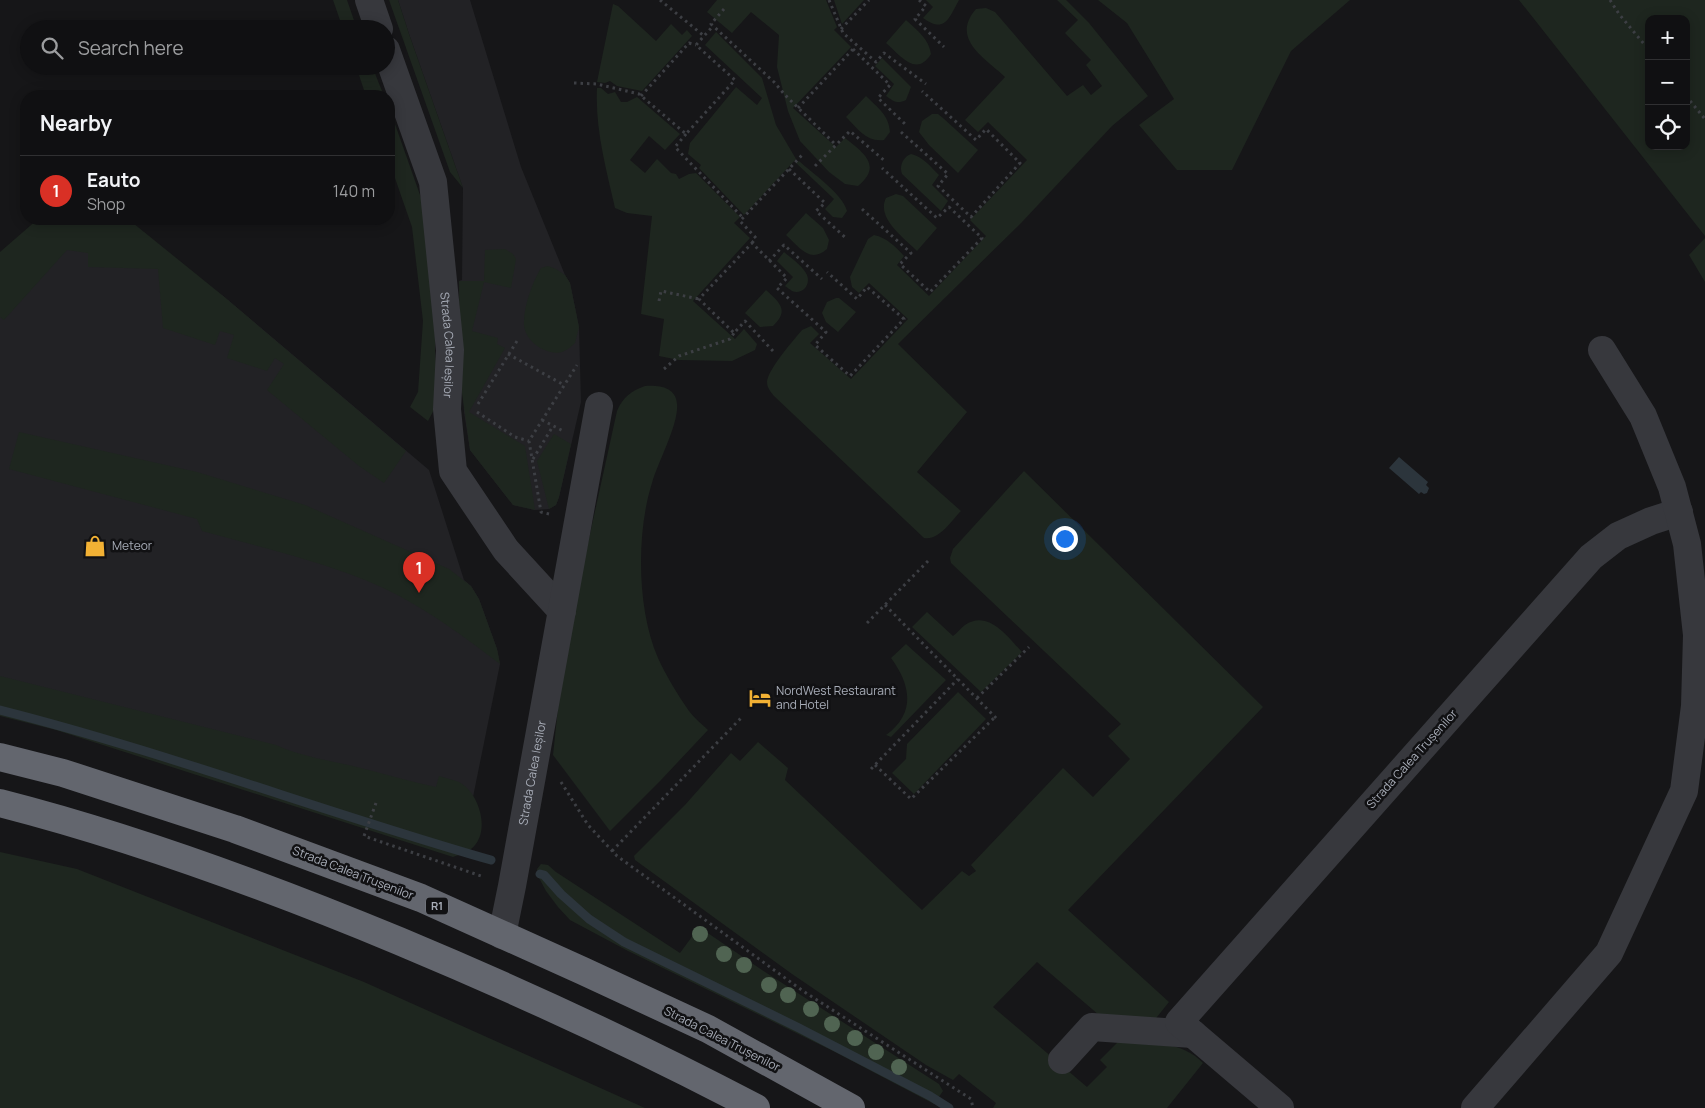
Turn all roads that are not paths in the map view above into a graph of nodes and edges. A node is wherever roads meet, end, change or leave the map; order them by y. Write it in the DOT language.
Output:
graph roads {
  1 [pos="368,0"];
  2 [pos="376,20"];
  3 [pos="395,75"];
  4 [pos="1602,350"];
  5 [pos="599,406"];
  6 [pos="1679,512"];
  7 [pos="562,611"];
  8 [pos="0,757"];
  9 [pos="0,803"];
  10 [pos="502,935"];
  11 [pos="1193,1034"];
  12 [pos="1062,1060"];
  13 [pos="756,1108"];
  14 [pos="851,1108"];
  15 [pos="1280,1108"];
  16 [pos="1476,1108"];
  1 -- 2 [label="street"];
  3 -- 7 [label="street, Strada Calea Ieșilor"];
  4 -- 6 [label="street"];
  5 -- 7 [label="street, Strada Calea Ieșilor"];
  6 -- 11 [label="street, Strada Calea Trușenilor"];
  6 -- 16 [label="street"];
  7 -- 10 [label="street, Strada Calea Ieșilor"];
  8 -- 10 [label="highway, Strada Calea Trușenilor / R1"];
  9 -- 13 [label="highway"];
  10 -- 14 [label="highway, Strada Calea Trușenilor / R1"];
  11 -- 12 [label="street"];
  11 -- 15 [label="street, Strada Calea Trușenilor"];
}
